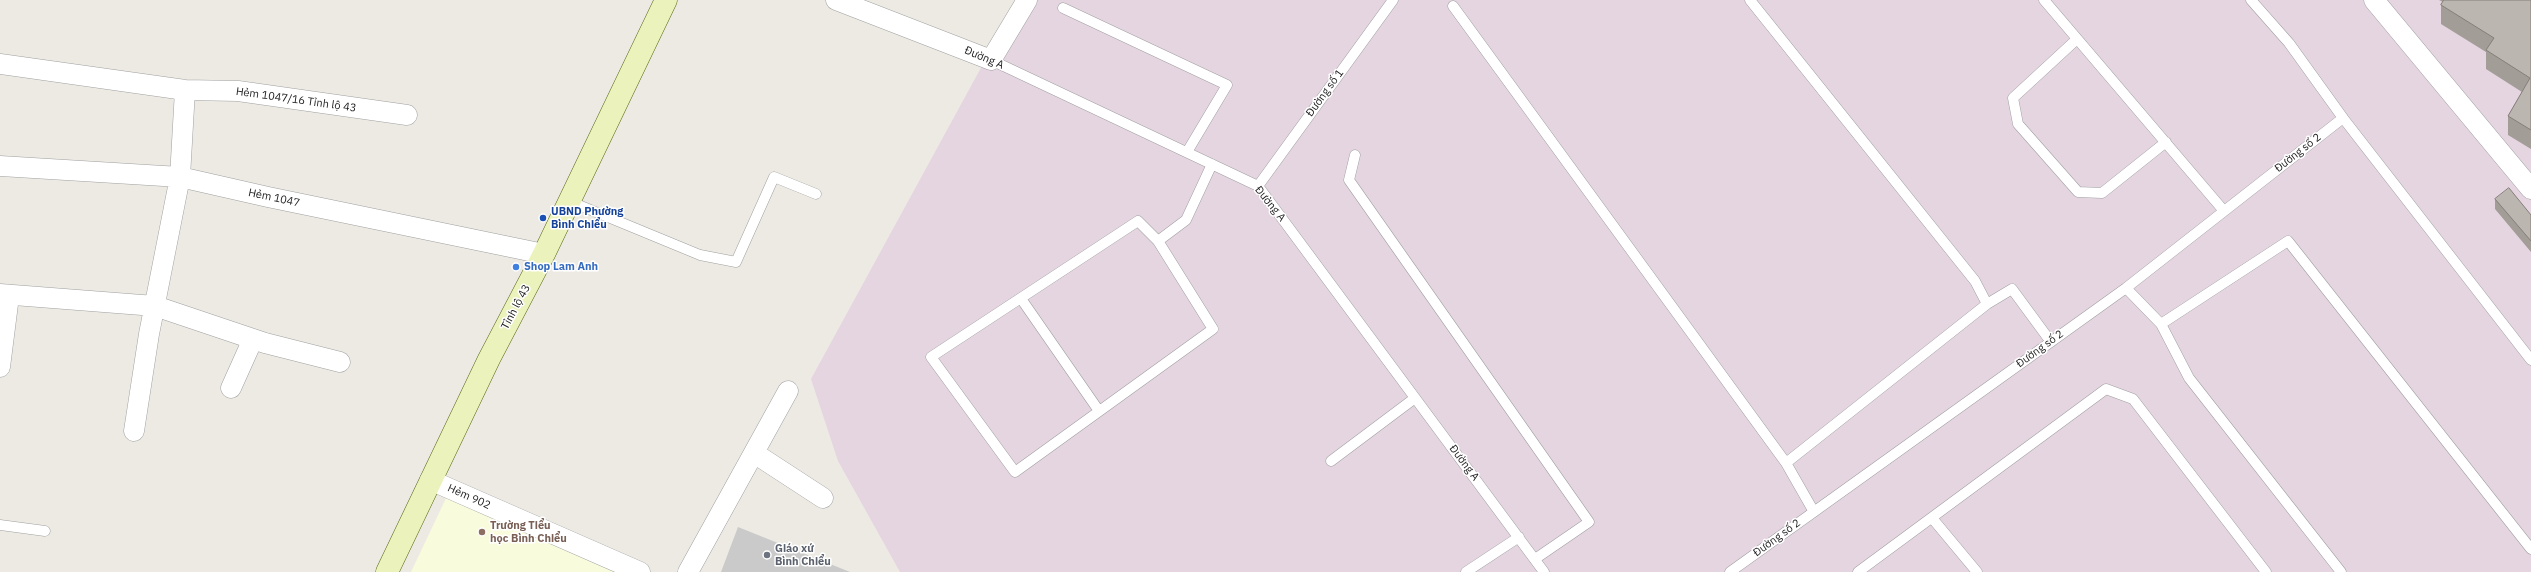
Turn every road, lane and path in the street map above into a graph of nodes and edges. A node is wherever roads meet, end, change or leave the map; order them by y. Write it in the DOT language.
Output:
graph roads {
  1 [pos="666,0"];
  2 [pos="836,0"];
  3 [pos="1027,0"];
  4 [pos="1393,0"];
  5 [pos="1750,0"];
  6 [pos="2044,0"];
  7 [pos="2251,0"];
  8 [pos="2374,0"];
  9 [pos="1453,6"];
  10 [pos="1063,8"];
  11 [pos="2077,39"];
  12 [pos="991,60"];
  13 [pos="0,64"];
  14 [pos="185,90"];
  15 [pos="407,115"];
  16 [pos="2343,118"];
  17 [pos="2166,142"];
  18 [pos="1187,152"];
  19 [pos="1356,155"];
  20 [pos="1212,164"];
  21 [pos="0,166"];
  22 [pos="180,177"];
  23 [pos="1258,186"];
  24 [pos="2531,189"];
  25 [pos="816,194"];
  26 [pos="569,201"];
  27 [pos="2224,211"];
  28 [pos="1158,241"];
  29 [pos="544,254"];
  30 [pos="2126,288"];
  31 [pos="4,295"];
  32 [pos="1022,300"];
  33 [pos="1987,304"];
  34 [pos="155,306"];
  35 [pos="2161,324"];
  36 [pos="254,339"];
  37 [pos="2051,342"];
  38 [pos="2531,360"];
  39 [pos="340,362"];
  40 [pos="0,367"];
  41 [pos="231,388"];
  42 [pos="788,391"];
  43 [pos="1415,398"];
  44 [pos="1099,411"];
  45 [pos="134,431"];
  46 [pos="754,453"];
  47 [pos="1330,460"];
  48 [pos="1786,463"];
  49 [pos="430,480"];
  50 [pos="824,498"];
  51 [pos="1814,512"];
  52 [pos="1932,518"];
  53 [pos="0,524"];
  54 [pos="45,532"];
  55 [pos="1519,537"];
  56 [pos="2531,549"];
  57 [pos="1535,559"];
  58 [pos="387,572"];
  59 [pos="640,572"];
  60 [pos="688,572"];
  61 [pos="1466,572"];
  62 [pos="1544,572"];
  63 [pos="1730,572"];
  64 [pos="1858,572"];
  65 [pos="1977,572"];
  66 [pos="2266,572"];
  67 [pos="2341,572"];
  1 -- 26 [label="main road, Tỉnh lộ 43"];
  2 -- 12 [label="street, Đường A"];
  3 -- 12 [label="street"];
  4 -- 23 [label="lane, Đường số 1"];
  5 -- 33 [label="lane"];
  6 -- 11 [label="lane"];
  7 -- 16 [label="lane"];
  8 -- 24 [label="street"];
  9 -- 48 [label="lane"];
  10 -- 18 [label="lane"];
  11 -- 17 [label="lane"];
  11 -- 17 [label="lane"];
  12 -- 18 [label="lane, Đường A"];
  13 -- 14 [label="street, Hẻm 1047/16 Tỉnh lộ 43"];
  14 -- 15 [label="street, Hẻm 1047/16 Tỉnh lộ 43"];
  14 -- 22 [label="street"];
  16 -- 27 [label="lane, Đường số 2"];
  16 -- 38 [label="lane"];
  17 -- 27 [label="lane"];
  18 -- 20 [label="lane, Đường A"];
  19 -- 57 [label="lane"];
  20 -- 23 [label="lane, Đường A"];
  20 -- 28 [label="lane"];
  21 -- 22 [label="street, Hẻm 1047"];
  22 -- 29 [label="street, Hẻm 1047"];
  22 -- 34 [label="street"];
  23 -- 43 [label="lane, Đường A"];
  25 -- 26 [label="lane"];
  26 -- 29 [label="main road, Tỉnh lộ 43"];
  27 -- 30 [label="lane, Đường số 2"];
  28 -- 32 [label="lane"];
  28 -- 44 [label="lane"];
  29 -- 49 [label="main road, Tỉnh lộ 43"];
  30 -- 35 [label="lane"];
  30 -- 37 [label="lane, Đường số 2"];
  31 -- 34 [label="street"];
  31 -- 40 [label="street"];
  32 -- 44 [label="lane"];
  32 -- 44 [label="lane"];
  33 -- 37 [label="lane"];
  33 -- 48 [label="lane"];
  34 -- 36 [label="street"];
  34 -- 45 [label="street"];
  35 -- 56 [label="lane"];
  35 -- 67 [label="lane"];
  36 -- 39 [label="street"];
  36 -- 41 [label="street"];
  37 -- 51 [label="lane, Đường số 2"];
  42 -- 46 [label="street"];
  43 -- 47 [label="lane"];
  43 -- 55 [label="lane, Đường A"];
  46 -- 50 [label="street"];
  46 -- 60 [label="street"];
  48 -- 51 [label="lane"];
  49 -- 58 [label="main road, Tỉnh lộ 43"];
  49 -- 59 [label="street, Hẻm 902"];
  51 -- 63 [label="lane, Đường số 2"];
  52 -- 64 [label="lane"];
  52 -- 65 [label="lane"];
  52 -- 66 [label="lane"];
  53 -- 54 [label="lane"];
  55 -- 57 [label="lane, Đường A"];
  55 -- 61 [label="lane"];
  57 -- 62 [label="lane, Đường A"];
}
